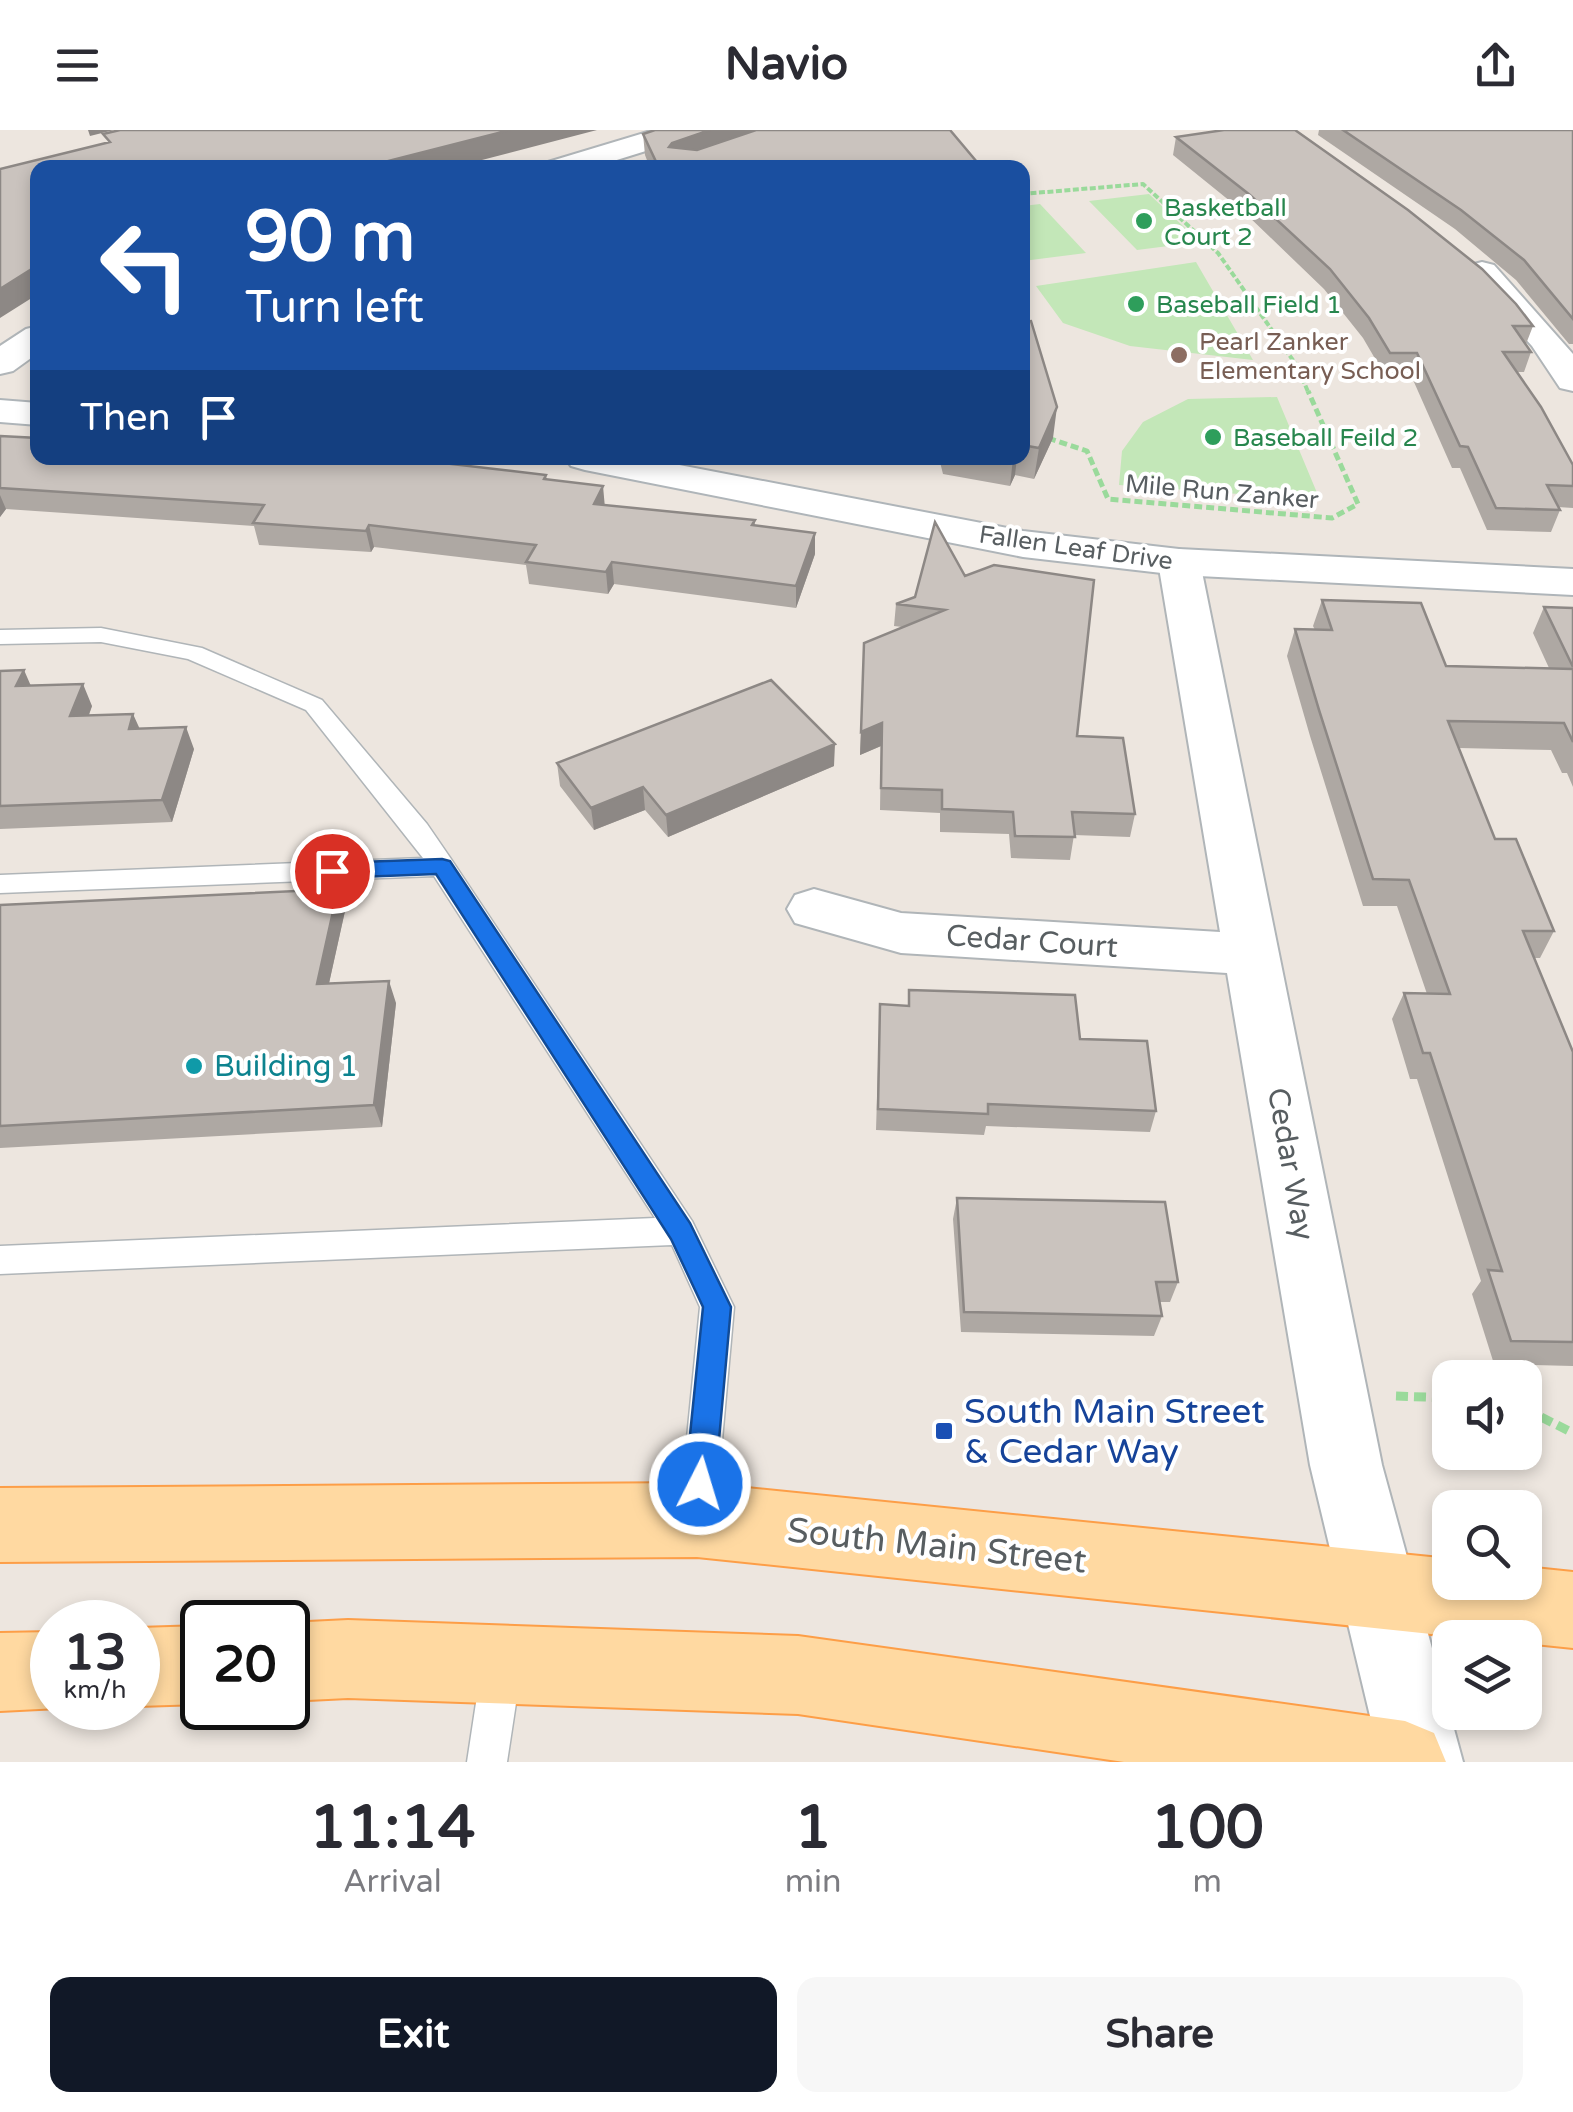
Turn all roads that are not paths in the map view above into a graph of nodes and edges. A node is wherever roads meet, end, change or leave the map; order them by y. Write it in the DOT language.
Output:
graph roads {
  1 [pos="684,130"];
  2 [pos="585,160"];
  3 [pos="1452,247"];
  4 [pos="30,342"];
  5 [pos="0,363"];
  6 [pos="1573,380"];
  7 [pos="0,411"];
  8 [pos="30,413"];
  9 [pos="621,465"];
  10 [pos="1179,562"];
  11 [pos="1573,582"];
  12 [pos="0,637"];
  13 [pos="442,866"];
  14 [pos="0,884"];
  15 [pos="814,909"];
  16 [pos="1252,954"];
  17 [pos="681,1231"];
  18 [pos="0,1260"];
  19 [pos="697,1520"];
  20 [pos="0,1525"];
  21 [pos="1380,1591"];
  22 [pos="1573,1610"];
  23 [pos="310,1661"];
  24 [pos="502,1665"];
  25 [pos="30,1671"];
  26 [pos="0,1672"];
  27 [pos="487,1762"];
  28 [pos="1405,1762"];
  29 [pos="1422,1762"];
  1 -- 2 [label="street"];
  3 -- 6 [label="street"];
  4 -- 5 [label="street"];
  7 -- 8 [label="street"];
  9 -- 10 [label="street, Fallen Leaf Drive"];
  10 -- 11 [label="street, Fallen Leaf Drive"];
  10 -- 16 [label="street, Cedar Way"];
  12 -- 13 [label="lane"];
  13 -- 14 [label="lane"];
  13 -- 17 [label="lane"];
  15 -- 16 [label="street, Cedar Court"];
  16 -- 21 [label="street, Cedar Way"];
  17 -- 18 [label="lane"];
  17 -- 19 [label="lane"];
  19 -- 20 [label="main road, South Main Street"];
  19 -- 21 [label="main road, South Main Street"];
  21 -- 22 [label="main road, South Main Street"];
  21 -- 29 [label="street, Cedar Way"];
  23 -- 24 [label="main road"];
  24 -- 27 [label="lane"];
  24 -- 28 [label="main road"];
  25 -- 26 [label="main road"];
}
